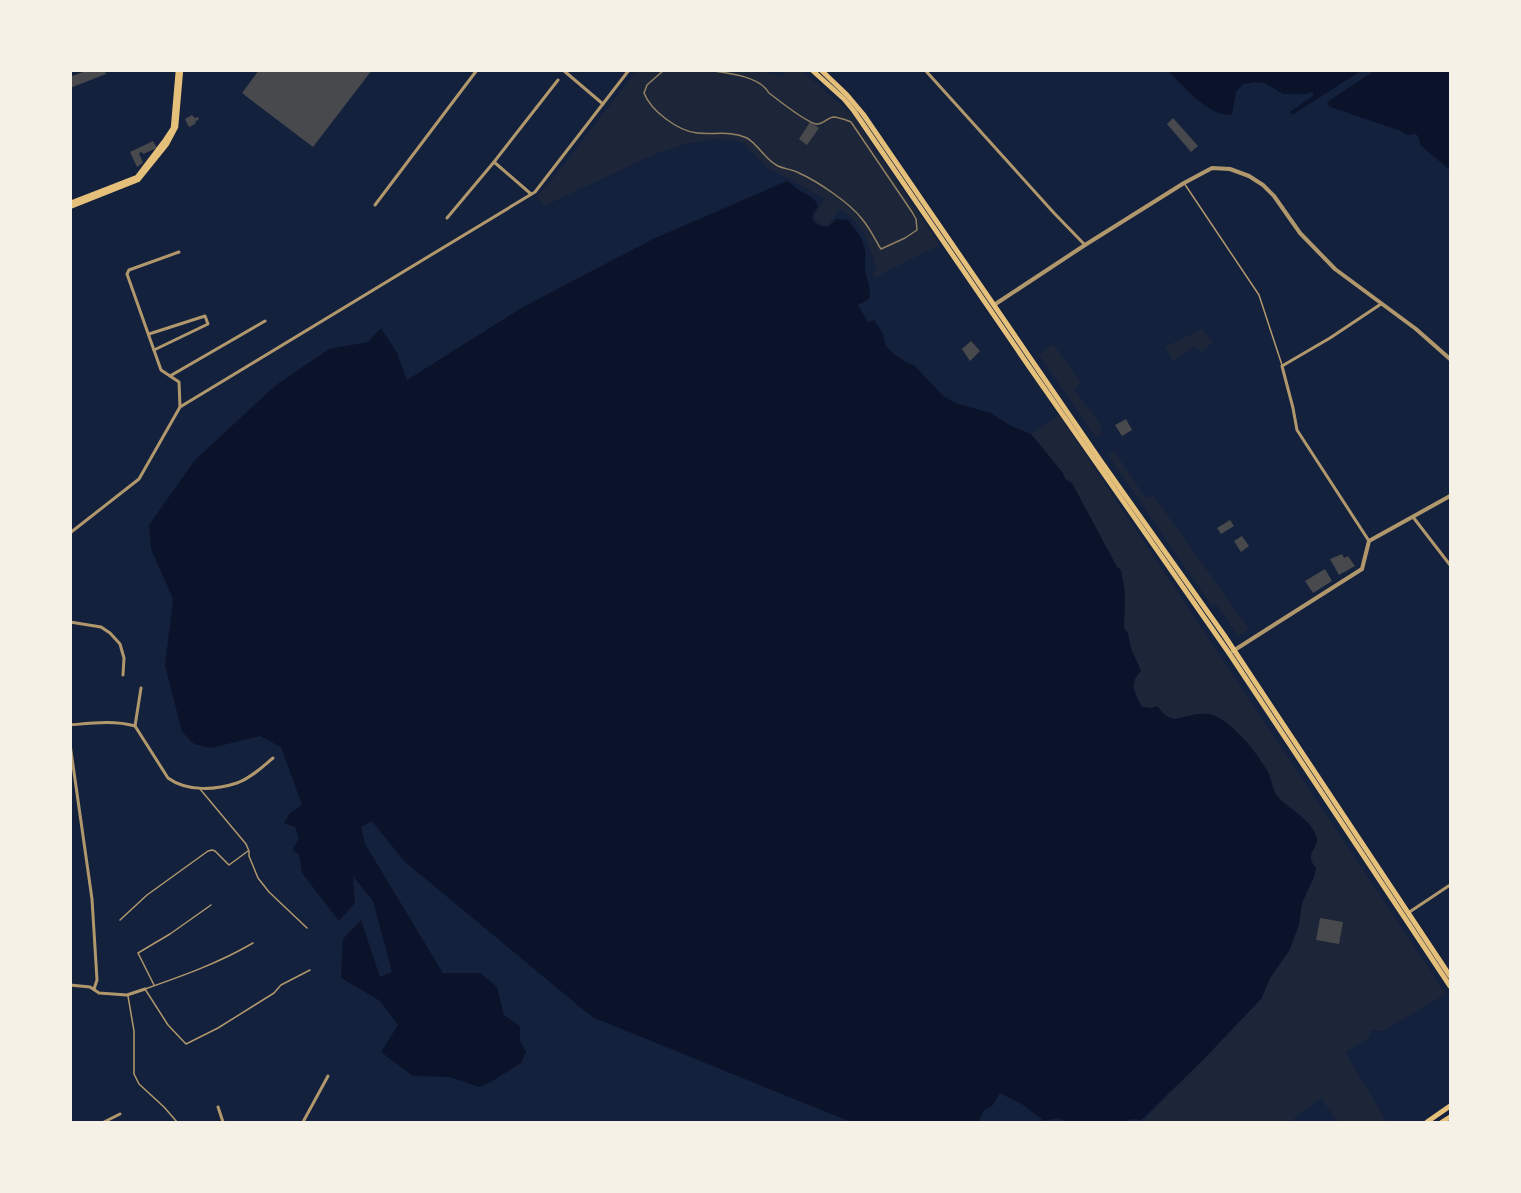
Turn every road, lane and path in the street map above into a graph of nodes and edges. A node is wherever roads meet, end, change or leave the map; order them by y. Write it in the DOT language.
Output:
graph roads {
  1 [pos="179,70"];
  2 [pos="477,70"];
  3 [pos="563,70"];
  4 [pos="629,70"];
  5 [pos="812,70"];
  6 [pos="821,70"];
  7 [pos="925,70"];
  8 [pos="558,80"];
  9 [pos="603,104"];
  10 [pos="494,162"];
  11 [pos="1184,183"];
  12 [pos="531,194"];
  13 [pos="70,205"];
  14 [pos="375,205"];
  15 [pos="447,218"];
  16 [pos="1085,245"];
  17 [pos="179,252"];
  18 [pos="1381,304"];
  19 [pos="994,305"];
  20 [pos="265,321"];
  21 [pos="148,334"];
  22 [pos="154,350"];
  23 [pos="1450,359"];
  24 [pos="1282,366"];
  25 [pos="170,376"];
  26 [pos="180,407"];
  27 [pos="1450,496"];
  28 [pos="1413,516"];
  29 [pos="70,533"];
  30 [pos="1369,541"];
  31 [pos="1450,566"];
  32 [pos="70,622"];
  33 [pos="1232,651"];
  34 [pos="123,675"];
  35 [pos="141,688"];
  36 [pos="70,725"];
  37 [pos="135,726"];
  38 [pos="70,744"];
  39 [pos="273,758"];
  40 [pos="200,788"];
  41 [pos="249,850"];
  42 [pos="1450,885"];
  43 [pos="211,905"];
  44 [pos="1410,912"];
  45 [pos="1404,916"];
  46 [pos="120,920"];
  47 [pos="308,928"];
  48 [pos="253,943"];
  49 [pos="310,970"];
  50 [pos="1450,976"];
  51 [pos="70,985"];
  52 [pos="154,986"];
  53 [pos="1450,986"];
  54 [pos="94,989"];
  55 [pos="145,989"];
  56 [pos="128,995"];
  57 [pos="328,1076"];
  58 [pos="1450,1106"];
  59 [pos="218,1107"];
  60 [pos="120,1114"];
  61 [pos="1450,1117"];
  62 [pos="104,1122"];
  63 [pos="177,1122"];
  64 [pos="223,1122"];
  65 [pos="303,1122"];
  66 [pos="1427,1122"];
  67 [pos="1442,1122"];
  1 -- 13 [label="main road"];
  2 -- 14 [label="street"];
  3 -- 9 [label="street"];
  4 -- 9 [label="street"];
  5 -- 33 [label="main road"];
  6 -- 19 [label="main road"];
  7 -- 16 [label="street"];
  8 -- 10 [label="street"];
  9 -- 12 [label="street"];
  10 -- 12 [label="street"];
  10 -- 15 [label="street"];
  11 -- 16 [label="street"];
  11 -- 18 [label="street"];
  11 -- 24 [label="lane"];
  12 -- 26 [label="street"];
  16 -- 19 [label="street"];
  17 -- 21 [label="street"];
  18 -- 23 [label="street"];
  18 -- 24 [label="street"];
  19 -- 33 [label="main road"];
  20 -- 25 [label="street"];
  21 -- 22 [label="street"];
  21 -- 22 [label="street"];
  22 -- 25 [label="street"];
  24 -- 30 [label="street"];
  25 -- 26 [label="street"];
  26 -- 29 [label="street"];
  27 -- 28 [label="street"];
  28 -- 30 [label="street"];
  28 -- 31 [label="street"];
  30 -- 33 [label="street"];
  32 -- 34 [label="street"];
  33 -- 44 [label="main road"];
  33 -- 45 [label="main road"];
  35 -- 37 [label="street"];
  36 -- 37 [label="street"];
  37 -- 40 [label="street"];
  38 -- 54 [label="street"];
  39 -- 40 [label="street"];
  40 -- 41 [label="lane"];
  41 -- 46 [label="lane"];
  41 -- 47 [label="lane"];
  42 -- 44 [label="street"];
  43 -- 52 [label="lane"];
  44 -- 45 [label="street"];
  44 -- 50 [label="main road"];
  45 -- 53 [label="main road"];
  48 -- 52 [label="lane"];
  49 -- 55 [label="lane"];
  51 -- 54 [label="street"];
  52 -- 55 [label="lane"];
  54 -- 56 [label="street"];
  55 -- 56 [label="street"];
  56 -- 63 [label="lane"];
  57 -- 65 [label="street"];
  58 -- 66 [label="main road"];
  59 -- 64 [label="street"];
  60 -- 62 [label="street"];
  61 -- 67 [label="main road"];
}
